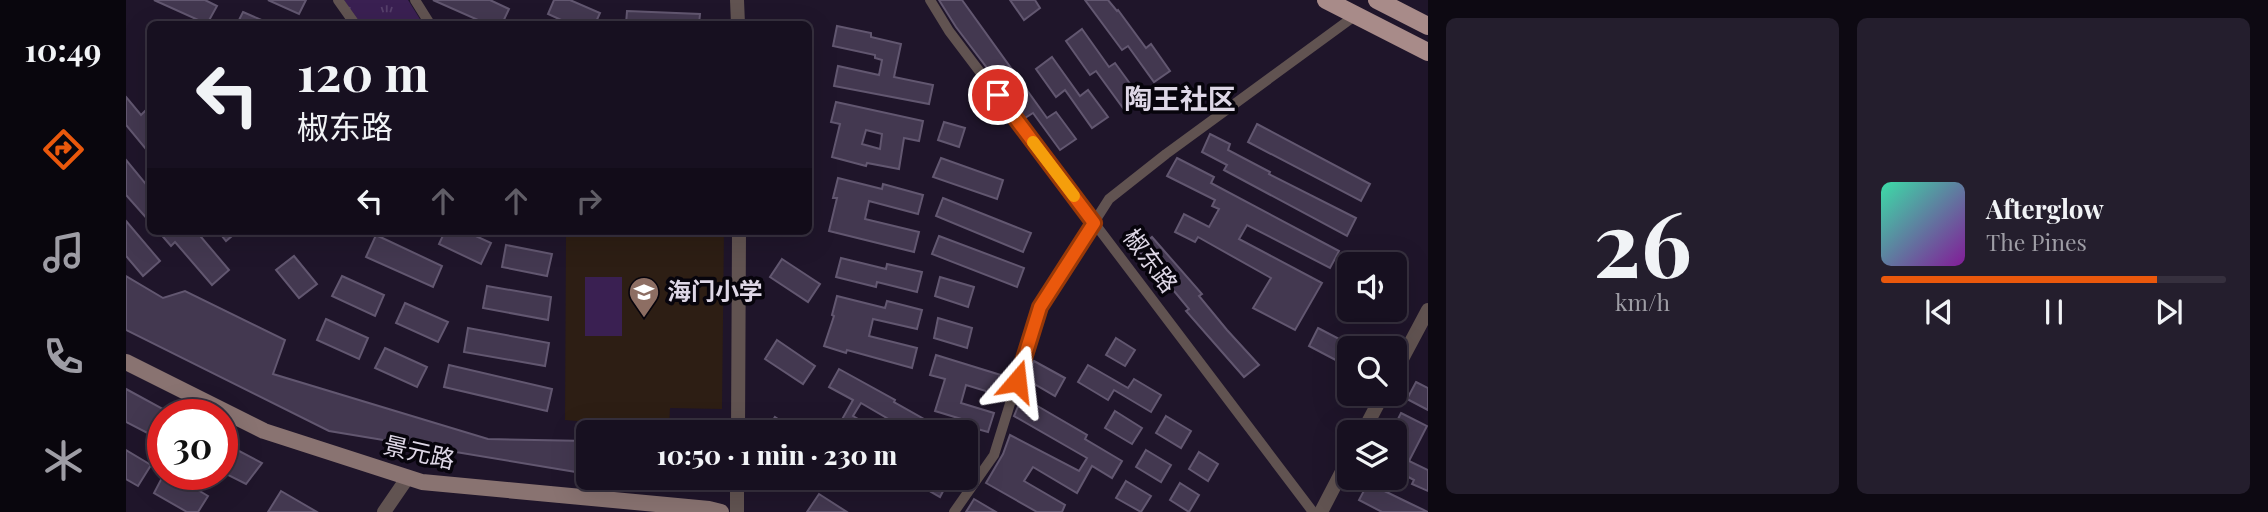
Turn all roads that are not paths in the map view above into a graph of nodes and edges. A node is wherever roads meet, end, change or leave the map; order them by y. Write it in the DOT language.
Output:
graph roads {
  1 [pos="338,0"];
  2 [pos="415,0"];
  3 [pos="737,0"];
  4 [pos="930,0"];
  5 [pos="1326,0"];
  6 [pos="1377,0"];
  7 [pos="1356,15"];
  8 [pos="353,21"];
  9 [pos="428,21"];
  10 [pos="738,21"];
  11 [pos="1428,26"];
  12 [pos="1428,52"];
  13 [pos="1094,223"];
  14 [pos="739,235"];
  15 [pos="1428,310"];
  16 [pos="1407,350"];
  17 [pos="126,362"];
  18 [pos="738,420"];
  19 [pos="408,477"];
  20 [pos="1337,481"];
  21 [pos="737,490"];
  22 [pos="384,512"];
  23 [pos="721,512"];
  24 [pos="737,512"];
  25 [pos="954,512"];
  26 [pos="1313,512"];
  27 [pos="1321,512"];
  1 -- 8 [label="street"];
  2 -- 9 [label="street"];
  3 -- 10 [label="street"];
  4 -- 13 [label="street, 椒东路"];
  5 -- 7 [label="main road"];
  6 -- 11 [label="main road"];
  7 -- 12 [label="main road"];
  7 -- 13 [label="street"];
  13 -- 25 [label="street"];
  13 -- 26 [label="street, 椒东路"];
  14 -- 18 [label="street"];
  15 -- 16 [label="street"];
  17 -- 19 [label="main road, 景元路"];
  19 -- 22 [label="street"];
  19 -- 23 [label="main road, 景元路"];
  20 -- 27 [label="street"];
  21 -- 24 [label="street"];
}
